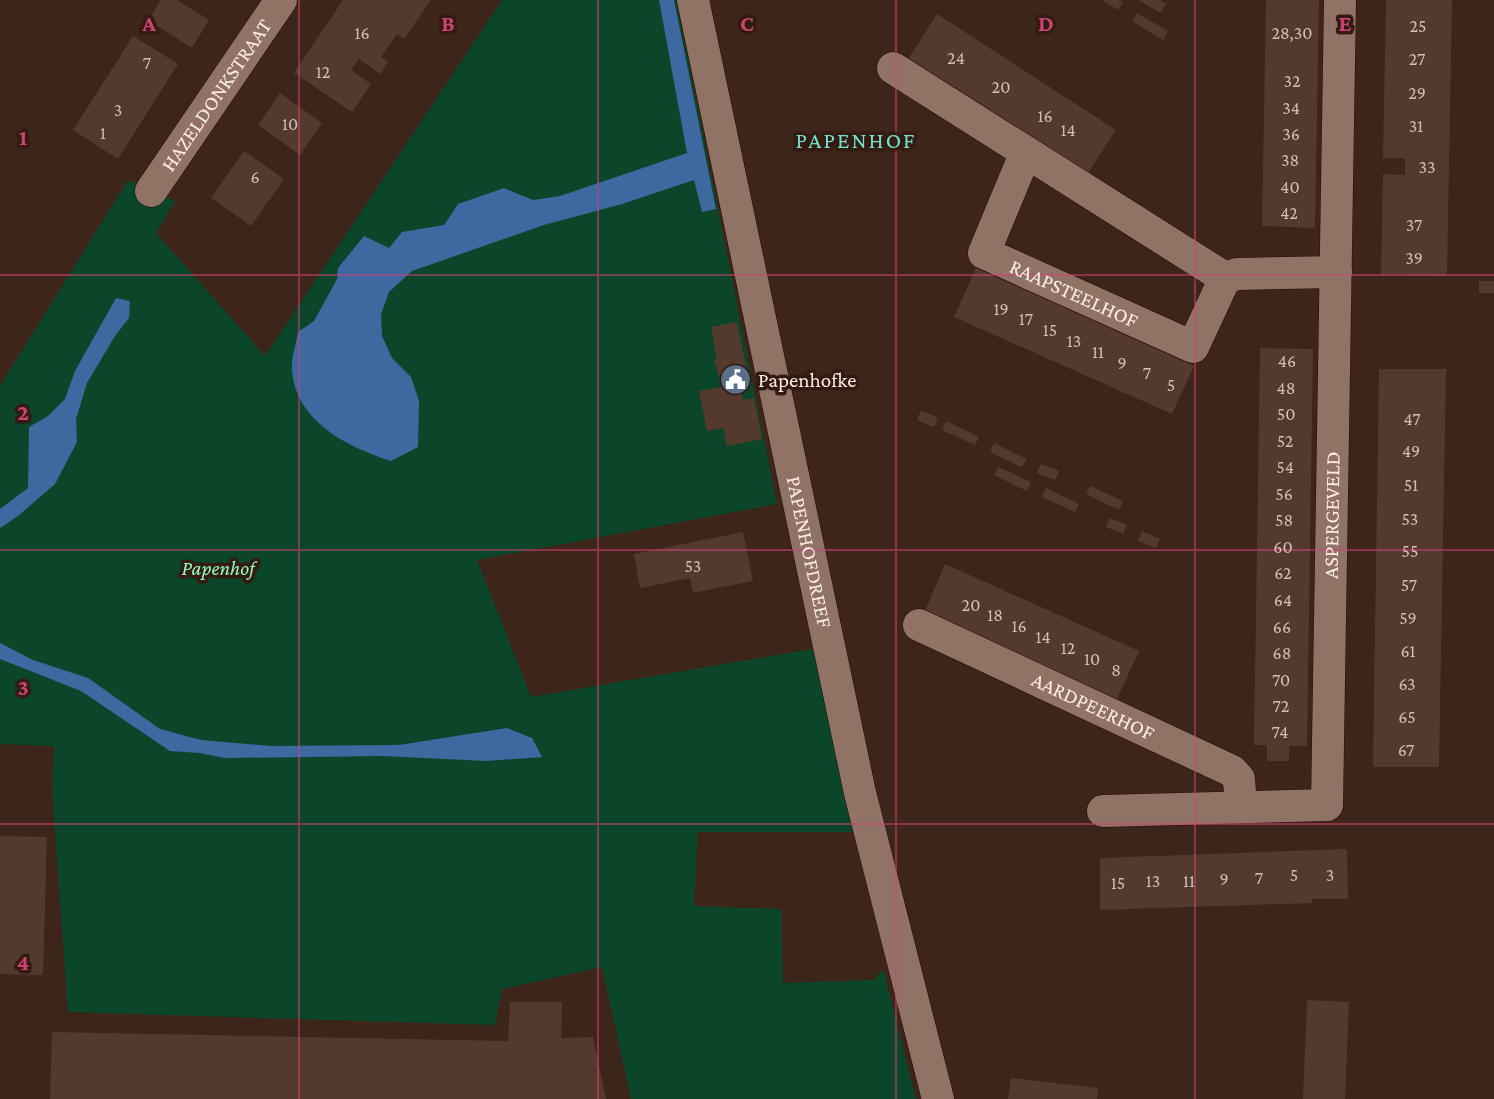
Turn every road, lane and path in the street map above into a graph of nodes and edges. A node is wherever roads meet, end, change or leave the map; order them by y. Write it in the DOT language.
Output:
graph roads {
  1 [pos="281,0"];
  2 [pos="693,0"];
  3 [pos="1340,0"];
  4 [pos="893,68"];
  5 [pos="1026,152"];
  6 [pos="151,191"];
  7 [pos="1336,272"];
  8 [pos="1225,278"];
  9 [pos="919,625"];
  10 [pos="1241,807"];
  11 [pos="1103,811"];
  12 [pos="938,1099"];
  1 -- 6 [label="street, HAZELDONKSTRAAT"];
  2 -- 12 [label="street, PAPENHOFDREEF"];
  3 -- 7 [label="street, ASPERGEVELD"];
  4 -- 5 [label="street"];
  5 -- 8 [label="street"];
  5 -- 8 [label="street, RAAPSTEELHOF"];
  7 -- 8 [label="street"];
  7 -- 10 [label="street, ASPERGEVELD"];
  9 -- 10 [label="street, AARDPEERHOF"];
  10 -- 11 [label="street, ASPERGEVELD"];
}
